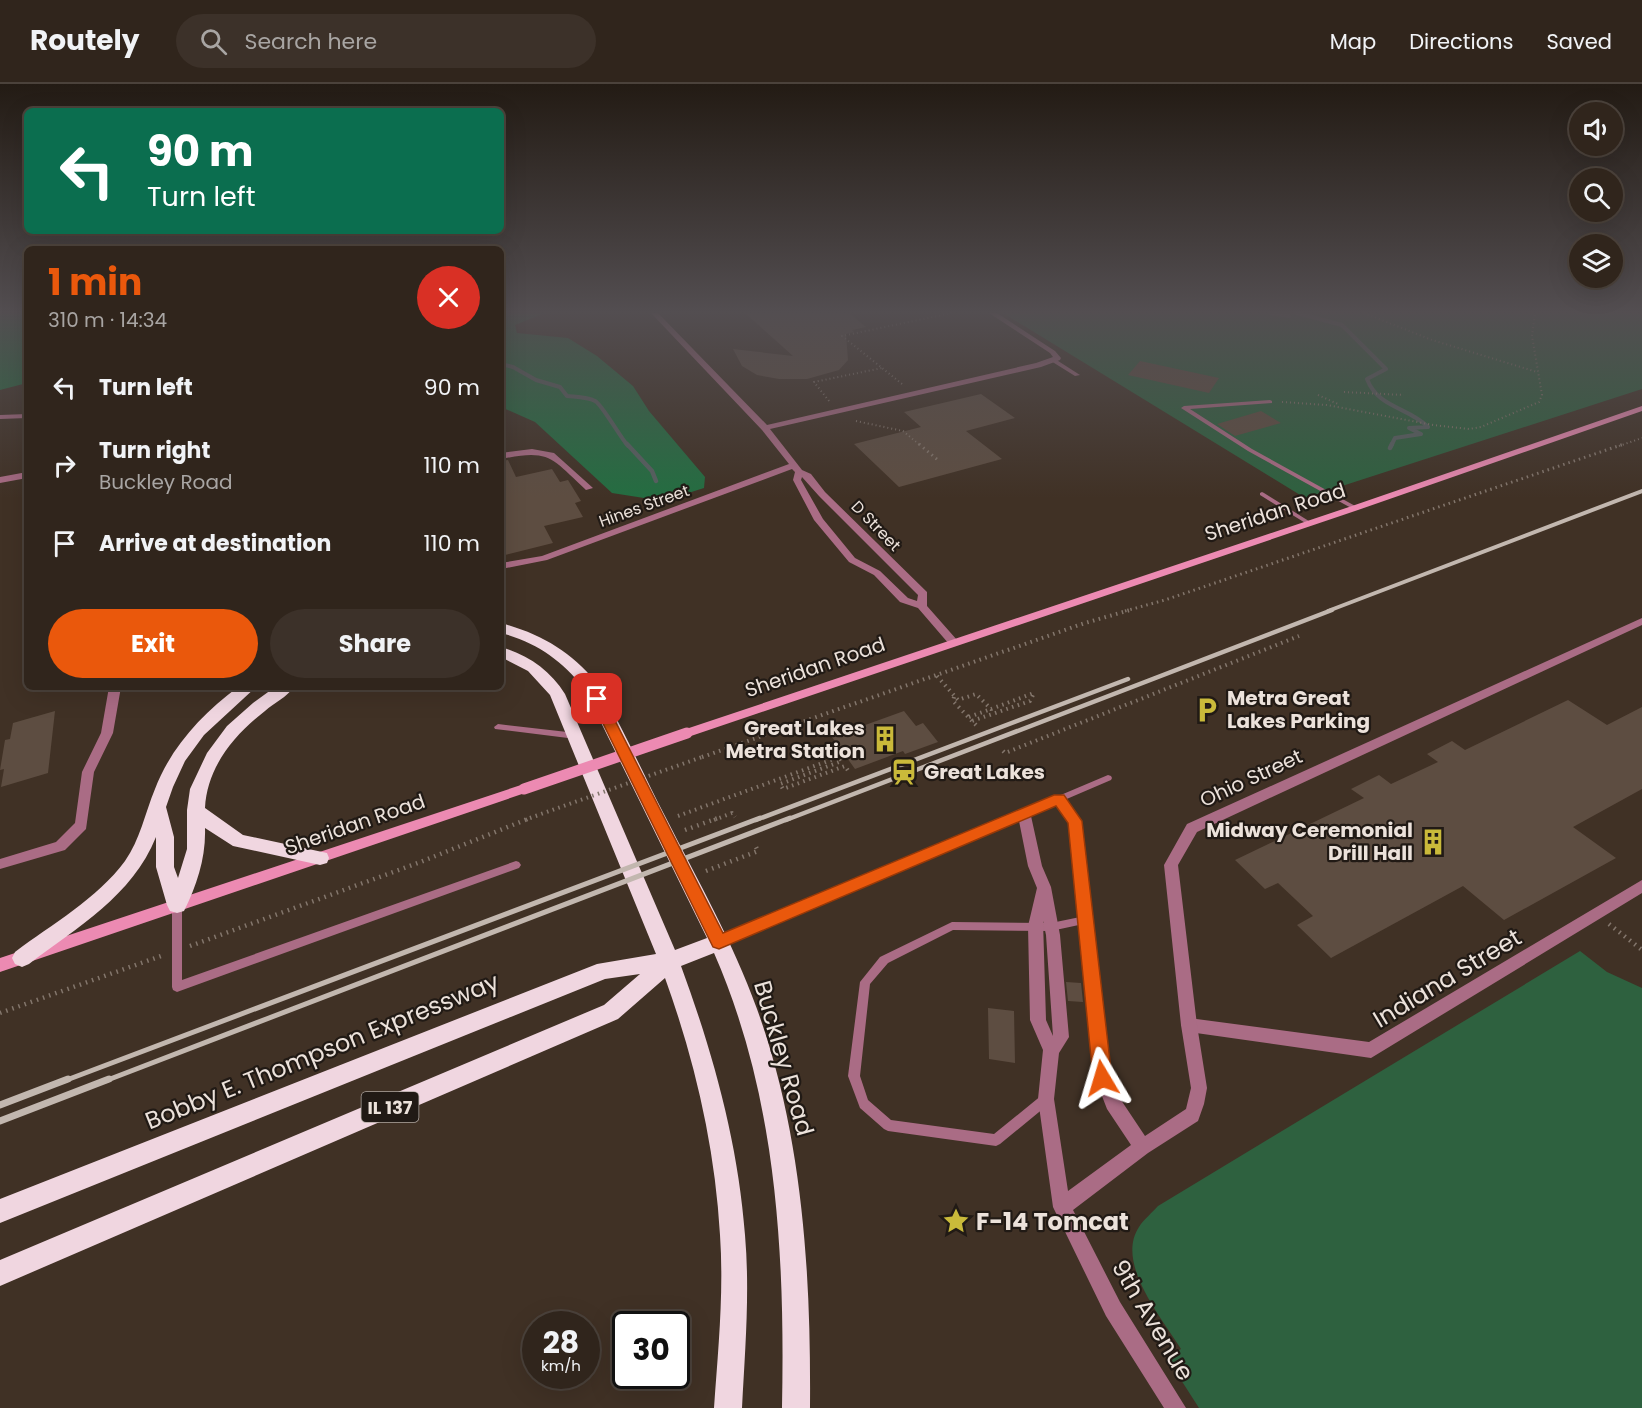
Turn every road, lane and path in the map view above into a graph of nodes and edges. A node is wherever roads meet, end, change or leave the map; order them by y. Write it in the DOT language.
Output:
graph roads {
  1 [pos="714,375"];
  2 [pos="891,375"];
  3 [pos="996,375"];
  4 [pos="1538,375"];
  5 [pos="910,390"];
  6 [pos="1344,392"];
  7 [pos="1318,395"];
  8 [pos="1404,395"];
  9 [pos="1270,402"];
  10 [pos="1344,407"];
  11 [pos="1642,408"];
  12 [pos="24,416"];
  13 [pos="0,417"];
  14 [pos="765,428"];
  15 [pos="1642,438"];
  16 [pos="504,455"];
  17 [pos="796,469"];
  18 [pos="24,475"];
  19 [pos="0,480"];
  20 [pos="589,488"];
  21 [pos="1262,494"];
  22 [pos="1355,508"];
  23 [pos="1309,524"];
  24 [pos="504,565"];
  25 [pos="922,606"];
  26 [pos="1642,621"];
  27 [pos="504,629"];
  28 [pos="1299,636"];
  29 [pos="953,642"];
  30 [pos="504,653"];
  31 [pos="937,676"];
  32 [pos="114,690"];
  33 [pos="244,690"];
  34 [pos="282,690"];
  35 [pos="954,696"];
  36 [pos="990,709"];
  37 [pos="968,717"];
  38 [pos="498,727"];
  39 [pos="576,736"];
  40 [pos="1003,751"];
  41 [pos="849,772"];
  42 [pos="1108,778"];
  43 [pos="1059,799"];
  44 [pos="158,809"];
  45 [pos="196,810"];
  46 [pos="1024,814"];
  47 [pos="678,816"];
  48 [pos="735,817"];
  49 [pos="685,830"];
  50 [pos="756,847"];
  51 [pos="320,858"];
  52 [pos="0,864"];
  53 [pos="516,865"];
  54 [pos="706,871"];
  55 [pos="1642,886"];
  56 [pos="177,905"];
  57 [pos="1596,914"];
  58 [pos="1085,920"];
  59 [pos="1043,926"];
  60 [pos="204,941"];
  61 [pos="719,942"];
  62 [pos="1642,950"];
  63 [pos="22,957"];
  64 [pos="670,961"];
  65 [pos="146,962"];
  66 [pos="0,965"];
  67 [pos="0,1012"];
  68 [pos="1189,1025"];
  69 [pos="1046,1099"];
  70 [pos="1142,1147"];
  71 [pos="1062,1207"];
  72 [pos="0,1211"];
  73 [pos="0,1273"];
  74 [pos="728,1408"];
  75 [pos="796,1408"];
  76 [pos="1176,1408"];
  1 -- 14 [label="street, D Street"];
  2 -- 5 [label="path"];
  3 -- 14 [label="street"];
  4 -- 10 [label="path"];
  6 -- 8 [label="path"];
  7 -- 10 [label="path"];
  9 -- 10 [label="path"];
  9 -- 22 [label="lane"];
  11 -- 22 [label="main road, Sheridan Road"];
  12 -- 13 [label="street"];
  14 -- 17 [label="street, D Street"];
  15 -- 31 [label="path"];
  16 -- 20 [label="street"];
  17 -- 24 [label="street, Hines Street"];
  17 -- 25 [label="street, D Street"];
  17 -- 25 [label="street, D Street"];
  18 -- 19 [label="street"];
  21 -- 23 [label="lane"];
  22 -- 23 [label="main road, Sheridan Road"];
  23 -- 29 [label="main road, Sheridan Road"];
  25 -- 29 [label="street, D Street"];
  26 -- 68 [label="street, Ohio Street"];
  27 -- 61 [label="highway, Buckley Road"];
  28 -- 40 [label="path"];
  29 -- 51 [label="main road, Sheridan Road, bridge"];
  30 -- 39 [label="highway"];
  31 -- 35 [label="path"];
  31 -- 60 [label="path, bridge"];
  32 -- 52 [label="street"];
  33 -- 44 [label="highway"];
  34 -- 45 [label="highway"];
  35 -- 36 [label="path"];
  35 -- 37 [label="path"];
  36 -- 37 [label="path"];
  36 -- 37 [label="path"];
  38 -- 39 [label="lane"];
  39 -- 64 [label="highway"];
  41 -- 47 [label="path"];
  42 -- 43 [label="lane"];
  43 -- 46 [label="street"];
  43 -- 58 [label="street"];
  44 -- 56 [label="highway"];
  44 -- 63 [label="highway"];
  45 -- 51 [label="highway"];
  45 -- 56 [label="highway"];
  46 -- 59 [label="street, 9th Avenue"];
  46 -- 61 [label="street"];
  48 -- 49 [label="path"];
  50 -- 54 [label="path"];
  51 -- 56 [label="main road, Sheridan Road"];
  53 -- 56 [label="lane"];
  55 -- 57 [label="street, Indiana Street"];
  56 -- 63 [label="main road, Sheridan Road"];
  57 -- 62 [label="path"];
  57 -- 68 [label="street, Indiana Street"];
  58 -- 59 [label="lane"];
  58 -- 70 [label="street"];
  59 -- 69 [label="street, 9th Avenue"];
  59 -- 69 [label="lane"];
  61 -- 64 [label="highway, Bobby E. Thompson Expressway / IL 137"];
  61 -- 75 [label="highway, Buckley Road"];
  63 -- 66 [label="main road, Sheridan Road"];
  64 -- 72 [label="highway, Bobby E. Thompson Expressway / IL 137"];
  64 -- 73 [label="highway, Bobby E. Thompson Expressway / IL 137"];
  64 -- 74 [label="highway"];
  65 -- 67 [label="path"];
  68 -- 70 [label="street, Ohio Street"];
  69 -- 71 [label="street, 9th Avenue"];
  70 -- 71 [label="street, Ohio Street"];
  71 -- 76 [label="street, 9th Avenue"];
}
